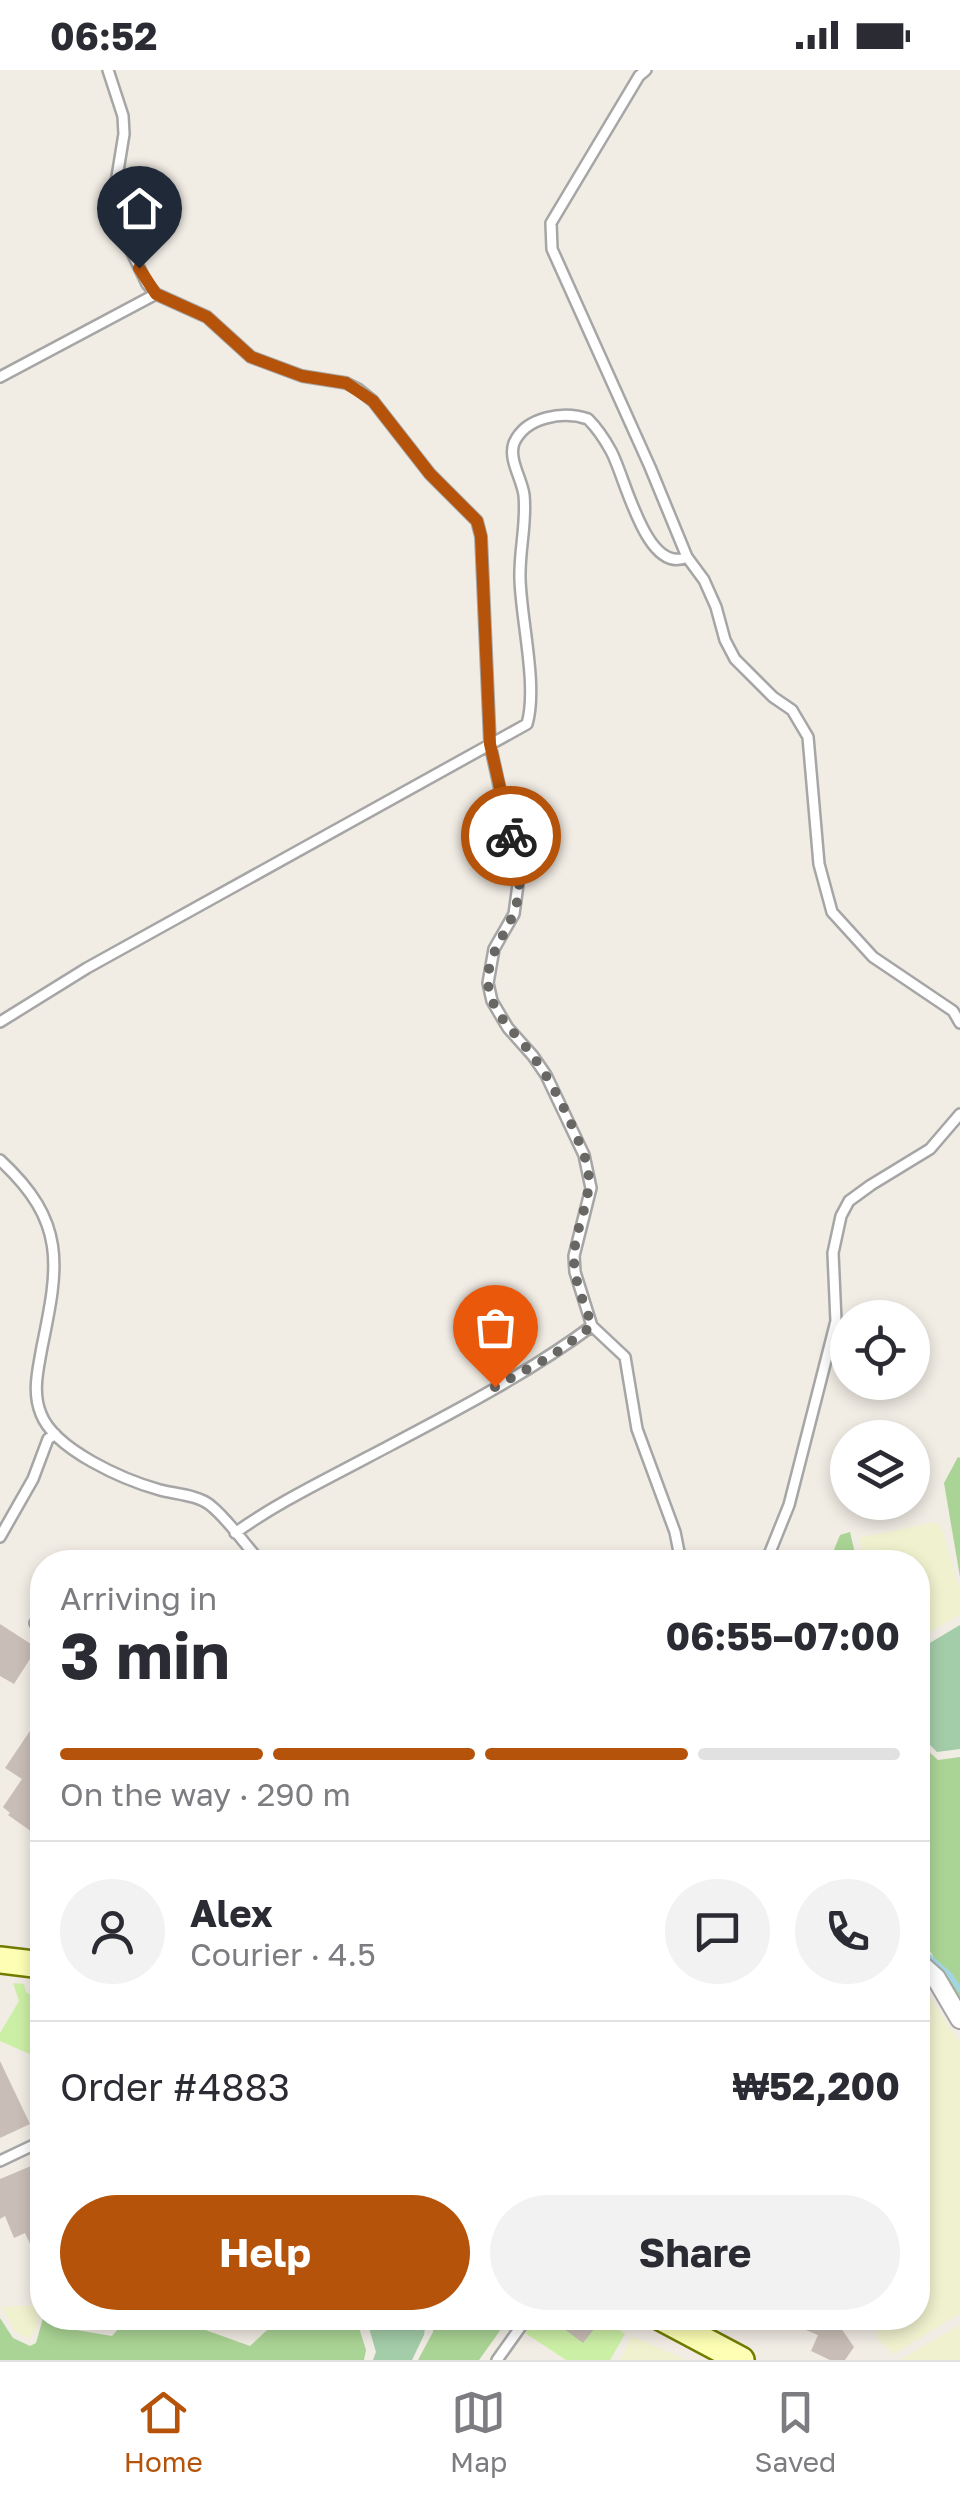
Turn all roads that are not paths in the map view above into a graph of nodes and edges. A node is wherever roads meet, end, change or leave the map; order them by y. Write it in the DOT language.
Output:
graph roads {
  1 [pos="108,70"];
  2 [pos="646,70"];
  3 [pos="156,294"];
  4 [pos="0,377"];
  5 [pos="687,558"];
  6 [pos="490,744"];
  7 [pos="0,1022"];
  8 [pos="960,1023"];
  9 [pos="960,1114"];
  10 [pos="0,1160"];
  11 [pos="592,1326"];
  12 [pos="55,1434"];
  13 [pos="235,1533"];
  14 [pos="0,1538"];
  15 [pos="250,1550"];
  16 [pos="679,1550"];
  17 [pos="771,1550"];
  18 [pos="0,1960"];
  19 [pos="30,1964"];
  20 [pos="930,1973"];
  21 [pos="960,2019"];
  22 [pos="30,2147"];
  23 [pos="0,2161"];
  24 [pos="518,2330"];
  25 [pos="683,2330"];
  26 [pos="735,2359"];
  27 [pos="497,2360"];
  1 -- 3 [label="lane"];
  2 -- 5 [label="lane"];
  3 -- 4 [label="lane"];
  3 -- 6 [label="lane"];
  5 -- 6 [label="lane"];
  5 -- 8 [label="lane"];
  6 -- 7 [label="lane"];
  6 -- 11 [label="lane"];
  9 -- 17 [label="lane"];
  10 -- 12 [label="lane"];
  11 -- 13 [label="lane"];
  11 -- 16 [label="lane"];
  12 -- 13 [label="lane"];
  12 -- 14 [label="lane"];
  13 -- 15 [label="lane"];
  18 -- 19 [label="main road"];
  20 -- 21 [label="street"];
  22 -- 23 [label="lane"];
  24 -- 27 [label="lane"];
  25 -- 26 [label="main road"];
}
